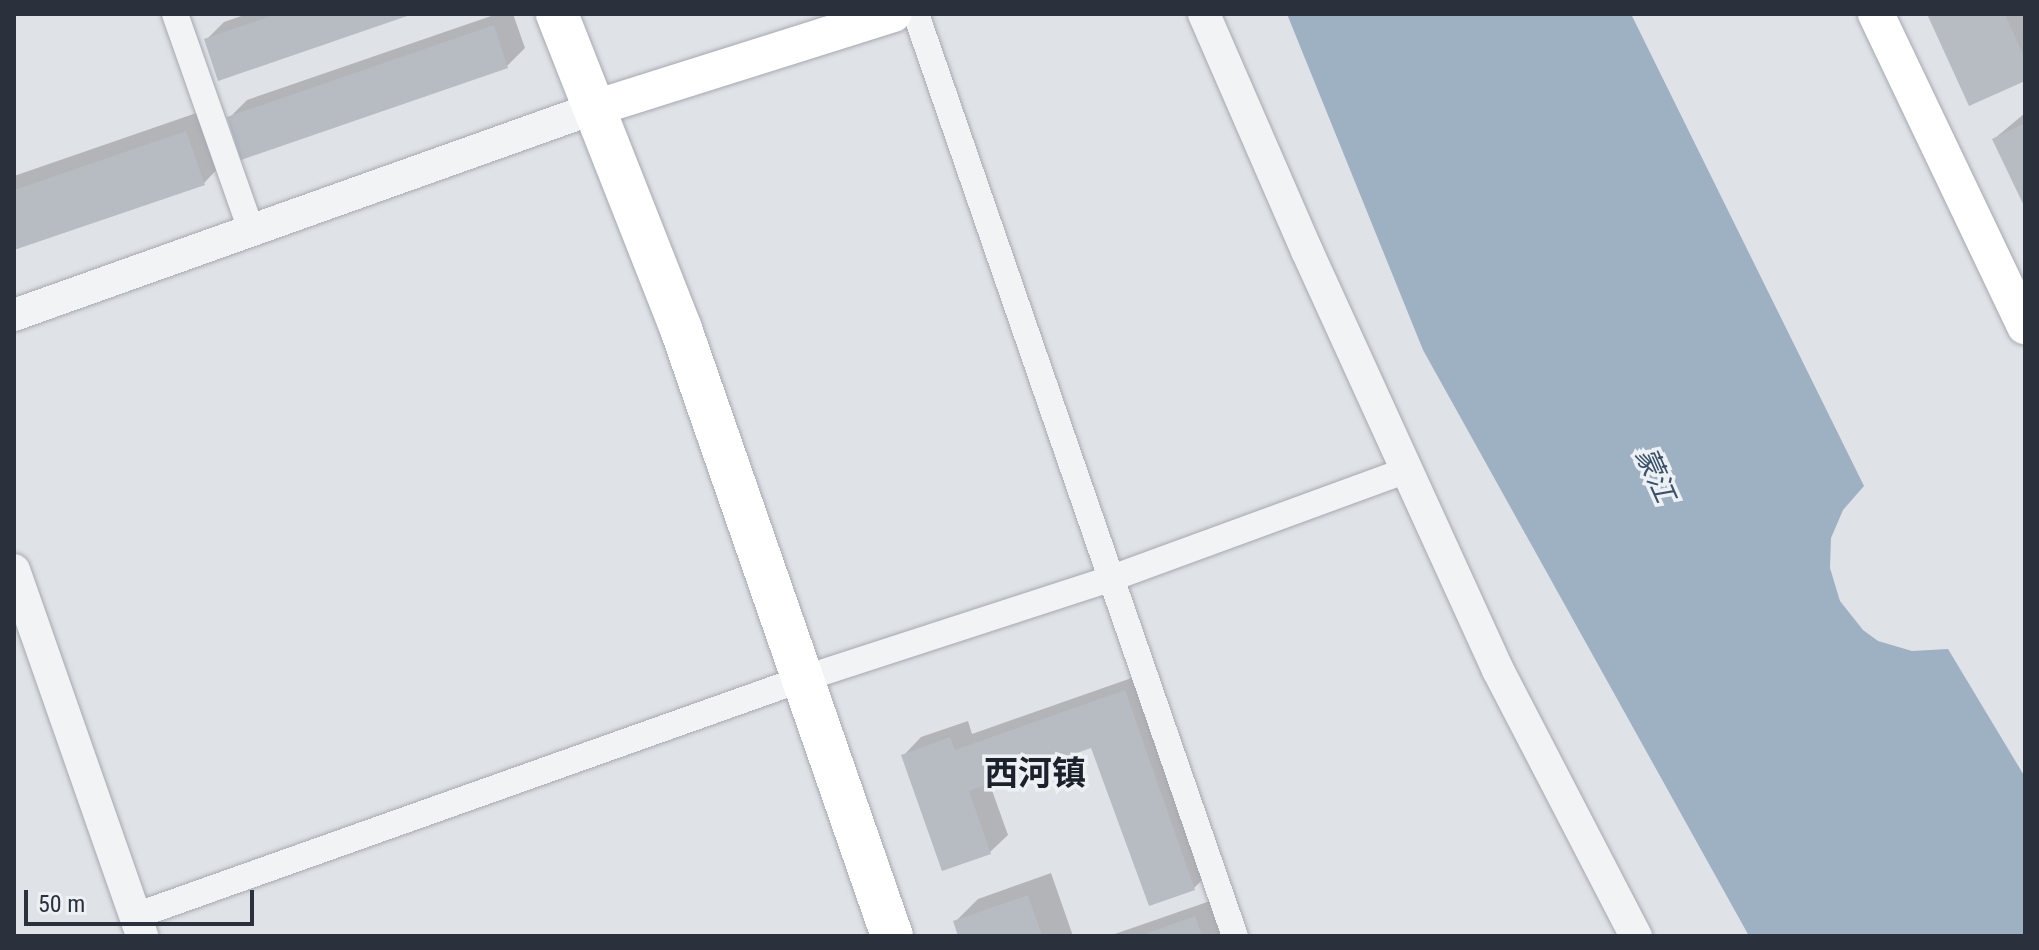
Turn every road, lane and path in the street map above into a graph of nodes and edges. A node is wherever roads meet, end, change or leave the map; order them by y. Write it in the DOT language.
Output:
graph roads {
  1 [pos="175,14"];
  2 [pos="557,14"];
  3 [pos="894,14"];
  4 [pos="916,14"];
  5 [pos="1204,14"];
  6 [pos="1876,14"];
  7 [pos="595,108"];
  8 [pos="251,230"];
  9 [pos="14,315"];
  10 [pos="2025,326"];
  11 [pos="1407,470"];
  12 [pos="14,570"];
  13 [pos="1112,578"];
  14 [pos="802,679"];
  15 [pos="138,926"];
  16 [pos="892,936"];
  17 [pos="1235,936"];
  18 [pos="1636,936"];
  1 -- 8 [label="street"];
  2 -- 7 [label="highway"];
  3 -- 7 [label="main road"];
  4 -- 13 [label="street"];
  5 -- 11 [label="street"];
  6 -- 10 [label="main road"];
  7 -- 8 [label="street"];
  7 -- 14 [label="highway"];
  8 -- 9 [label="street"];
  11 -- 13 [label="street"];
  11 -- 18 [label="street"];
  12 -- 15 [label="street"];
  13 -- 14 [label="street"];
  13 -- 17 [label="street"];
  14 -- 15 [label="street"];
  14 -- 16 [label="highway"];
}
